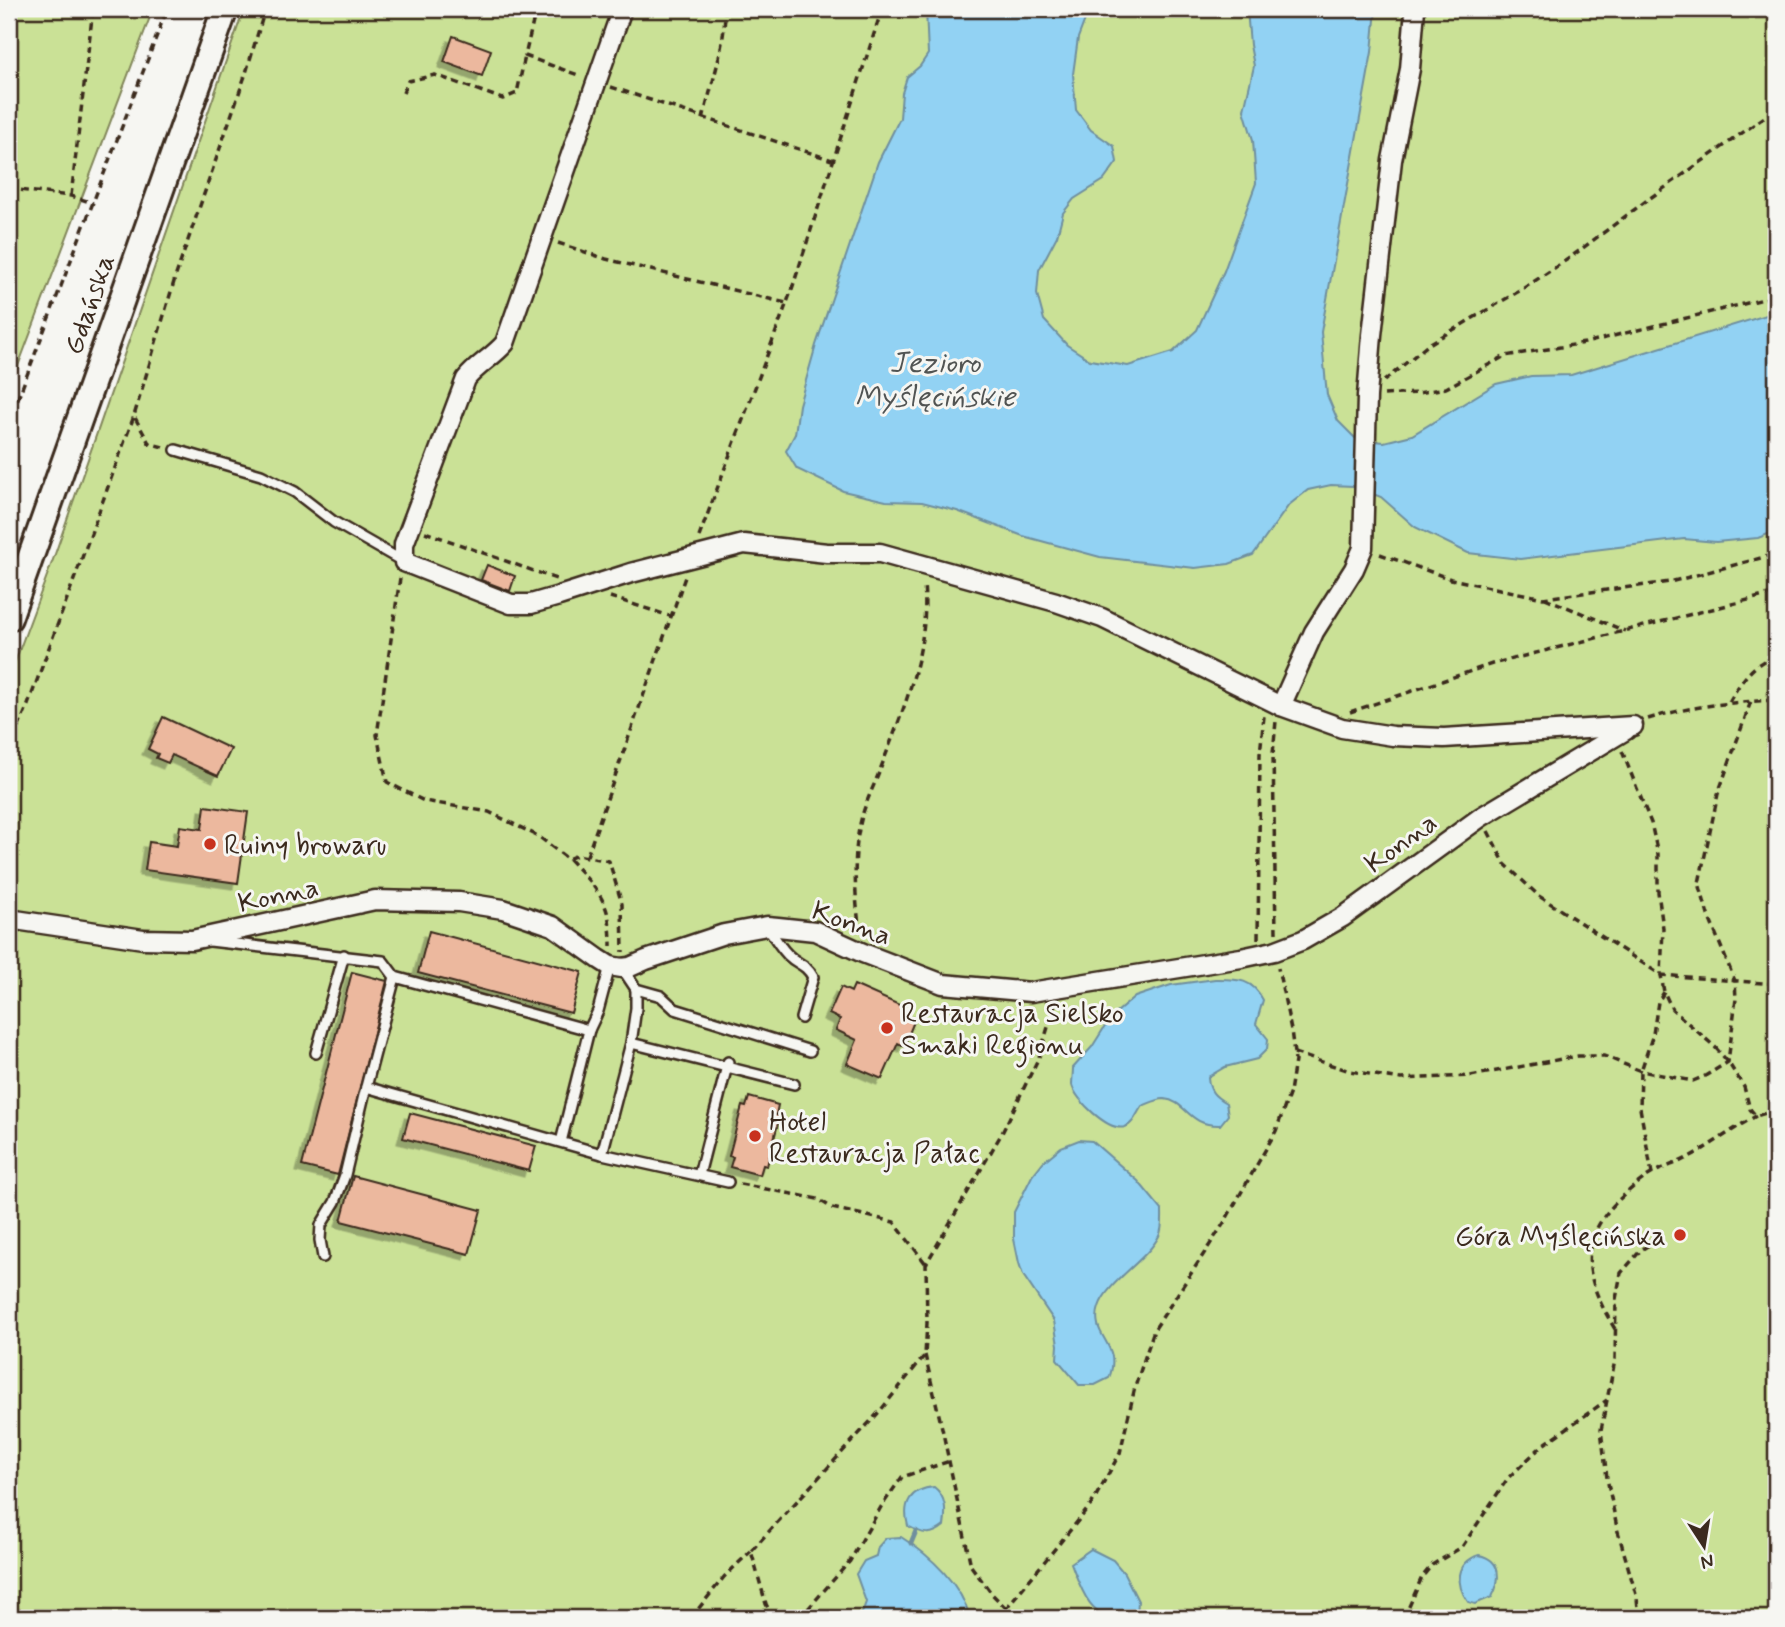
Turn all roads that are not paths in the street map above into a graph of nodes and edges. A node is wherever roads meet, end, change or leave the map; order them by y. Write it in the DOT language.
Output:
graph roads {
  1 [pos="225,9"];
  2 [pos="622,9"];
  3 [pos="1415,9"];
  4 [pos="176,450"];
  5 [pos="404,562"];
  6 [pos="9,618"];
  7 [pos="1275,703"];
  8 [pos="9,919"];
  9 [pos="767,926"];
  10 [pos="192,940"];
  11 [pos="344,955"];
  12 [pos="616,967"];
  13 [pos="395,977"];
  14 [pos="636,989"];
  15 [pos="801,1018"];
  16 [pos="589,1030"];
  17 [pos="631,1043"];
  18 [pos="810,1051"];
  19 [pos="316,1053"];
  20 [pos="727,1065"];
  21 [pos="794,1084"];
  22 [pos="366,1087"];
  23 [pos="561,1142"];
  24 [pos="602,1154"];
  25 [pos="699,1175"];
  26 [pos="728,1182"];
  27 [pos="323,1257"];
  1 -- 6 [label="main road, Gdańska"];
  2 -- 5 [label="street"];
  3 -- 7 [label="street"];
  4 -- 5 [label="lane"];
  5 -- 7 [label="street"];
  7 -- 9 [label="street, Konna"];
  8 -- 10 [label="street, Konna"];
  9 -- 12 [label="street, Konna"];
  9 -- 15 [label="lane"];
  10 -- 11 [label="lane"];
  10 -- 12 [label="street, Konna"];
  11 -- 13 [label="lane"];
  11 -- 19 [label="lane"];
  12 -- 14 [label="lane"];
  12 -- 16 [label="lane"];
  13 -- 16 [label="lane"];
  13 -- 22 [label="lane"];
  14 -- 17 [label="lane"];
  14 -- 18 [label="lane"];
  16 -- 23 [label="lane"];
  17 -- 20 [label="lane"];
  17 -- 24 [label="lane"];
  20 -- 21 [label="lane"];
  20 -- 25 [label="lane"];
  22 -- 23 [label="lane"];
  22 -- 27 [label="lane"];
  23 -- 24 [label="lane"];
  24 -- 25 [label="lane"];
  25 -- 26 [label="lane"];
}
